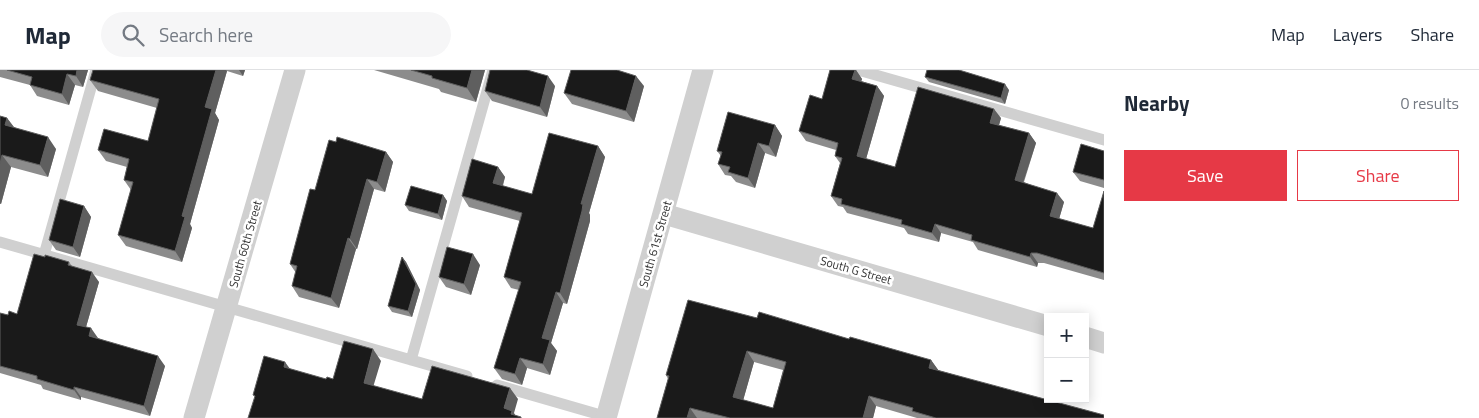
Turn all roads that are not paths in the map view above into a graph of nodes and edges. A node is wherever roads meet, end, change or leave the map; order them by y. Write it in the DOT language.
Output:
graph roads {
  1 [pos="96,70"];
  2 [pos="295,70"];
  3 [pos="493,70"];
  4 [pos="703,70"];
  5 [pos="858,70"];
  6 [pos="1104,140"];
  7 [pos="664,214"];
  8 [pos="0,242"];
  9 [pos="44,255"];
  10 [pos="226,307"];
  11 [pos="1044,325"];
  12 [pos="1089,338"];
  13 [pos="1104,343"];
  14 [pos="411,360"];
  15 [pos="608,417"];
  16 [pos="194,418"];
  1 -- 9 [label="lane"];
  2 -- 10 [label="street, South 60th Street"];
  3 -- 14 [label="lane"];
  4 -- 7 [label="street, South 61st Street"];
  5 -- 6 [label="lane"];
  7 -- 11 [label="street, South G Street"];
  7 -- 15 [label="street, South 61st Street"];
  8 -- 9 [label="lane"];
  9 -- 10 [label="lane"];
  10 -- 14 [label="lane"];
  10 -- 16 [label="street, South 60th Street"];
  12 -- 13 [label="street"];
  14 -- 15 [label="lane"];
}
